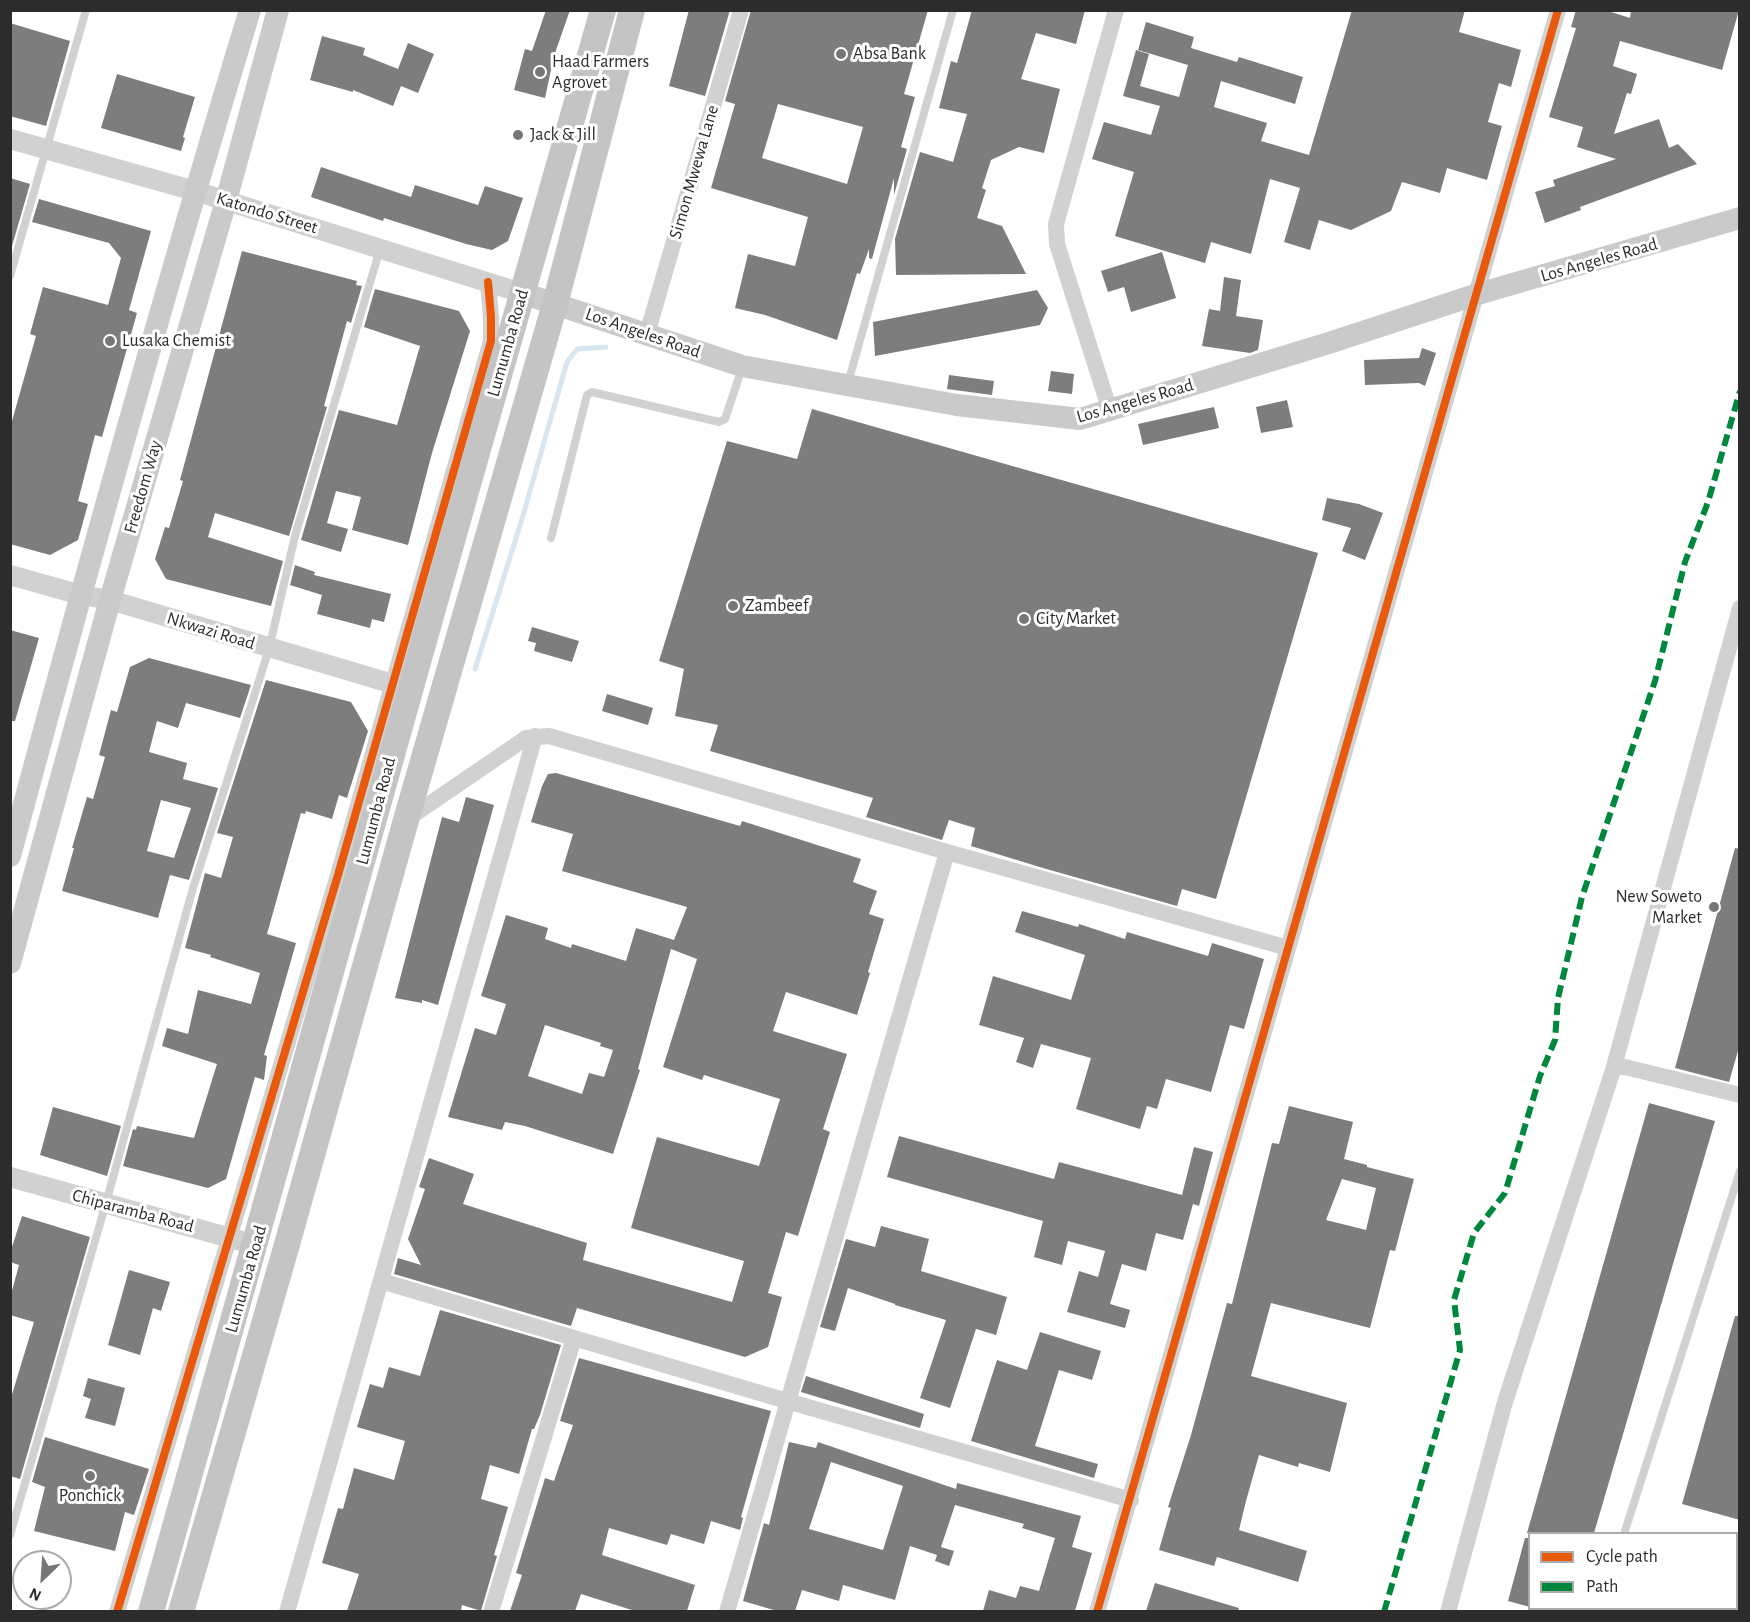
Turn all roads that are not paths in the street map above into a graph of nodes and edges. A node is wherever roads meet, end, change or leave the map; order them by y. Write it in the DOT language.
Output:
graph roads {
  1 [pos="86,10"];
  2 [pos="250,10"];
  3 [pos="278,10"];
  4 [pos="603,10"];
  5 [pos="632,10"];
  6 [pos="741,10"];
  7 [pos="953,10"];
  8 [pos="1116,10"];
  9 [pos="1558,10"];
  10 [pos="10,139"];
  11 [pos="45,149"];
  12 [pos="195,191"];
  13 [pos="226,201"];
  14 [pos="1740,218"];
  15 [pos="380,249"];
  16 [pos="10,276"];
  17 [pos="488,282"];
  18 [pos="522,292"];
  19 [pos="1478,294"];
  20 [pos="555,304"];
  21 [pos="647,334"];
  22 [pos="742,366"];
  23 [pos="847,386"];
  24 [pos="1110,411"];
  25 [pos="552,538"];
  26 [pos="10,575"];
  27 [pos="81,595"];
  28 [pos="110,600"];
  29 [pos="1740,608"];
  30 [pos="268,648"];
  31 [pos="401,686"];
  32 [pos="535,736"];
  33 [pos="406,819"];
  34 [pos="947,852"];
  35 [pos="10,856"];
  36 [pos="1288,948"];
  37 [pos="10,963"];
  38 [pos="1613,1070"];
  39 [pos="1740,1095"];
  40 [pos="1740,1171"];
  41 [pos="10,1177"];
  42 [pos="106,1203"];
  43 [pos="230,1238"];
  44 [pos="256,1245"];
  45 [pos="381,1281"];
  46 [pos="574,1338"];
  47 [pos="787,1401"];
  48 [pos="1131,1500"];
  49 [pos="1624,1532"];
  50 [pos="10,1535"];
  51 [pos="117,1611"];
  52 [pos="151,1611"];
  53 [pos="181,1611"];
  54 [pos="287,1611"];
  55 [pos="491,1611"];
  56 [pos="728,1611"];
  57 [pos="1097,1611"];
  58 [pos="1448,1611"];
  1 -- 11 [label="lane"];
  2 -- 12 [label="main road, Freedom Way"];
  3 -- 13 [label="main road, Freedom Way"];
  4 -- 18 [label="main road, Lumumba Road"];
  5 -- 20 [label="main road, Lumumba Road"];
  6 -- 21 [label="street, Simon Mwewa Lane"];
  7 -- 23 [label="lane"];
  8 -- 24 [label="street"];
  9 -- 19 [label="street"];
  10 -- 11 [label="street, Katondo Street"];
  11 -- 12 [label="street, Katondo Street"];
  11 -- 16 [label="lane"];
  12 -- 13 [label="street, Katondo Street"];
  12 -- 27 [label="main road, Freedom Way"];
  13 -- 15 [label="street, Katondo Street"];
  13 -- 28 [label="main road, Freedom Way"];
  14 -- 19 [label="main road, Los Angeles Road"];
  15 -- 17 [label="street, Katondo Street"];
  15 -- 30 [label="lane"];
  17 -- 18 [label="street, Katondo Street"];
  17 -- 31 [label="street"];
  18 -- 20 [label="main road, Los Angeles Road"];
  18 -- 31 [label="main road, Lumumba Road"];
  19 -- 24 [label="main road, Los Angeles Road"];
  19 -- 36 [label="street"];
  20 -- 21 [label="main road, Los Angeles Road"];
  20 -- 33 [label="main road, Lumumba Road"];
  21 -- 22 [label="main road, Los Angeles Road"];
  22 -- 23 [label="main road, Los Angeles Road"];
  22 -- 25 [label="lane"];
  23 -- 24 [label="main road, Los Angeles Road"];
  26 -- 27 [label="street, Nkwazi Road"];
  27 -- 28 [label="street, Nkwazi Road"];
  27 -- 35 [label="main road, Freedom Way"];
  28 -- 30 [label="street, Nkwazi Road"];
  28 -- 37 [label="main road, Freedom Way"];
  29 -- 38 [label="street"];
  30 -- 31 [label="street, Nkwazi Road"];
  30 -- 42 [label="lane"];
  31 -- 43 [label="street"];
  31 -- 44 [label="main road, Lumumba Road"];
  32 -- 33 [label="street"];
  32 -- 34 [label="street"];
  32 -- 45 [label="street"];
  33 -- 53 [label="main road, Lumumba Road"];
  34 -- 36 [label="street"];
  34 -- 47 [label="street"];
  36 -- 48 [label="street"];
  38 -- 39 [label="street"];
  38 -- 58 [label="street"];
  40 -- 49 [label="lane"];
  41 -- 42 [label="street, Chiparamba Road"];
  42 -- 43 [label="street, Chiparamba Road"];
  42 -- 50 [label="lane"];
  43 -- 44 [label="street, Chiparamba Road"];
  43 -- 51 [label="street"];
  44 -- 52 [label="main road, Lumumba Road"];
  45 -- 46 [label="street"];
  45 -- 54 [label="street"];
  46 -- 47 [label="street"];
  46 -- 55 [label="street"];
  47 -- 48 [label="street"];
  47 -- 56 [label="street"];
  48 -- 57 [label="street"];
}
